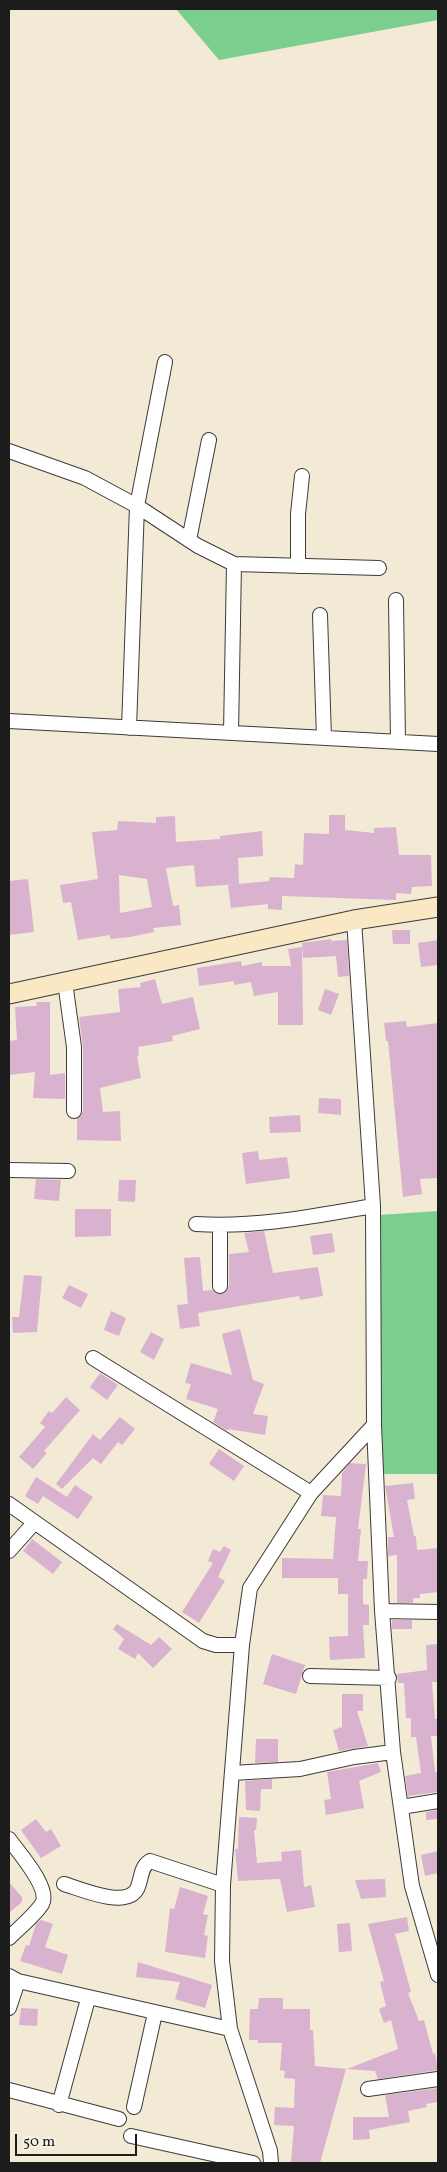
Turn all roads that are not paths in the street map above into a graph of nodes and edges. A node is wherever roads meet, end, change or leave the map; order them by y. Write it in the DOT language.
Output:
graph roads {
  1 [pos="165,362"];
  2 [pos="209,440"];
  3 [pos="9,451"];
  4 [pos="302,476"];
  5 [pos="137,506"];
  6 [pos="189,540"];
  7 [pos="234,564"];
  8 [pos="298,566"];
  9 [pos="379,568"];
  10 [pos="396,600"];
  11 [pos="320,615"];
  12 [pos="9,721"];
  13 [pos="129,728"];
  14 [pos="231,733"];
  15 [pos="324,738"];
  16 [pos="398,742"];
  17 [pos="438,744"];
  18 [pos="438,907"];
  19 [pos="354,920"];
  20 [pos="65,982"];
  21 [pos="9,994"];
  22 [pos="74,1111"];
  23 [pos="9,1170"];
  24 [pos="68,1171"];
  25 [pos="373,1206"];
  26 [pos="196,1224"];
  27 [pos="220,1226"];
  28 [pos="220,1286"];
  29 [pos="93,1358"];
  30 [pos="374,1424"];
  31 [pos="311,1493"];
  32 [pos="9,1504"];
  33 [pos="34,1522"];
  34 [pos="9,1551"];
  35 [pos="382,1611"];
  36 [pos="438,1612"];
  37 [pos="242,1645"];
  38 [pos="310,1676"];
  39 [pos="389,1678"];
  40 [pos="393,1752"];
  41 [pos="232,1773"];
  42 [pos="438,1800"];
  43 [pos="401,1807"];
  44 [pos="9,1839"];
  45 [pos="64,1884"];
  46 [pos="223,1885"];
  47 [pos="9,1938"];
  48 [pos="437,1967"];
  49 [pos="13,1979"];
  50 [pos="88,1999"];
  51 [pos="9,2008"];
  52 [pos="155,2013"];
  53 [pos="230,2029"];
  54 [pos="438,2079"];
  55 [pos="368,2089"];
  56 [pos="9,2090"];
  57 [pos="59,2104"];
  58 [pos="134,2108"];
  59 [pos="119,2119"];
  60 [pos="131,2136"];
  61 [pos="253,2163"];
  62 [pos="271,2163"];
  1 -- 5 [label="street"];
  2 -- 6 [label="street"];
  3 -- 5 [label="street"];
  4 -- 8 [label="street"];
  5 -- 6 [label="street"];
  5 -- 13 [label="street"];
  6 -- 7 [label="street"];
  7 -- 8 [label="street"];
  7 -- 14 [label="street"];
  8 -- 9 [label="street"];
  10 -- 16 [label="street"];
  11 -- 15 [label="street"];
  12 -- 13 [label="street"];
  13 -- 14 [label="street"];
  14 -- 15 [label="street"];
  15 -- 16 [label="street"];
  16 -- 17 [label="street"];
  18 -- 19 [label="street"];
  19 -- 20 [label="street"];
  19 -- 25 [label="street"];
  20 -- 21 [label="street"];
  20 -- 22 [label="street"];
  23 -- 24 [label="street"];
  25 -- 27 [label="street"];
  25 -- 30 [label="street"];
  26 -- 27 [label="street"];
  27 -- 28 [label="street"];
  29 -- 31 [label="street"];
  30 -- 31 [label="street"];
  30 -- 35 [label="street"];
  31 -- 37 [label="street"];
  32 -- 33 [label="street"];
  33 -- 34 [label="street"];
  33 -- 37 [label="street"];
  35 -- 36 [label="street"];
  35 -- 39 [label="street"];
  37 -- 41 [label="street"];
  38 -- 39 [label="street"];
  39 -- 40 [label="street"];
  40 -- 41 [label="street"];
  40 -- 43 [label="street"];
  41 -- 46 [label="street"];
  42 -- 43 [label="street"];
  43 -- 48 [label="street"];
  44 -- 47 [label="street"];
  45 -- 46 [label="street"];
  46 -- 53 [label="street"];
  49 -- 50 [label="street"];
  49 -- 51 [label="street"];
  50 -- 52 [label="street"];
  50 -- 57 [label="street"];
  52 -- 53 [label="street"];
  52 -- 58 [label="street"];
  53 -- 62 [label="street"];
  54 -- 55 [label="street"];
  56 -- 57 [label="street"];
  57 -- 59 [label="street"];
  60 -- 61 [label="street"];
}
